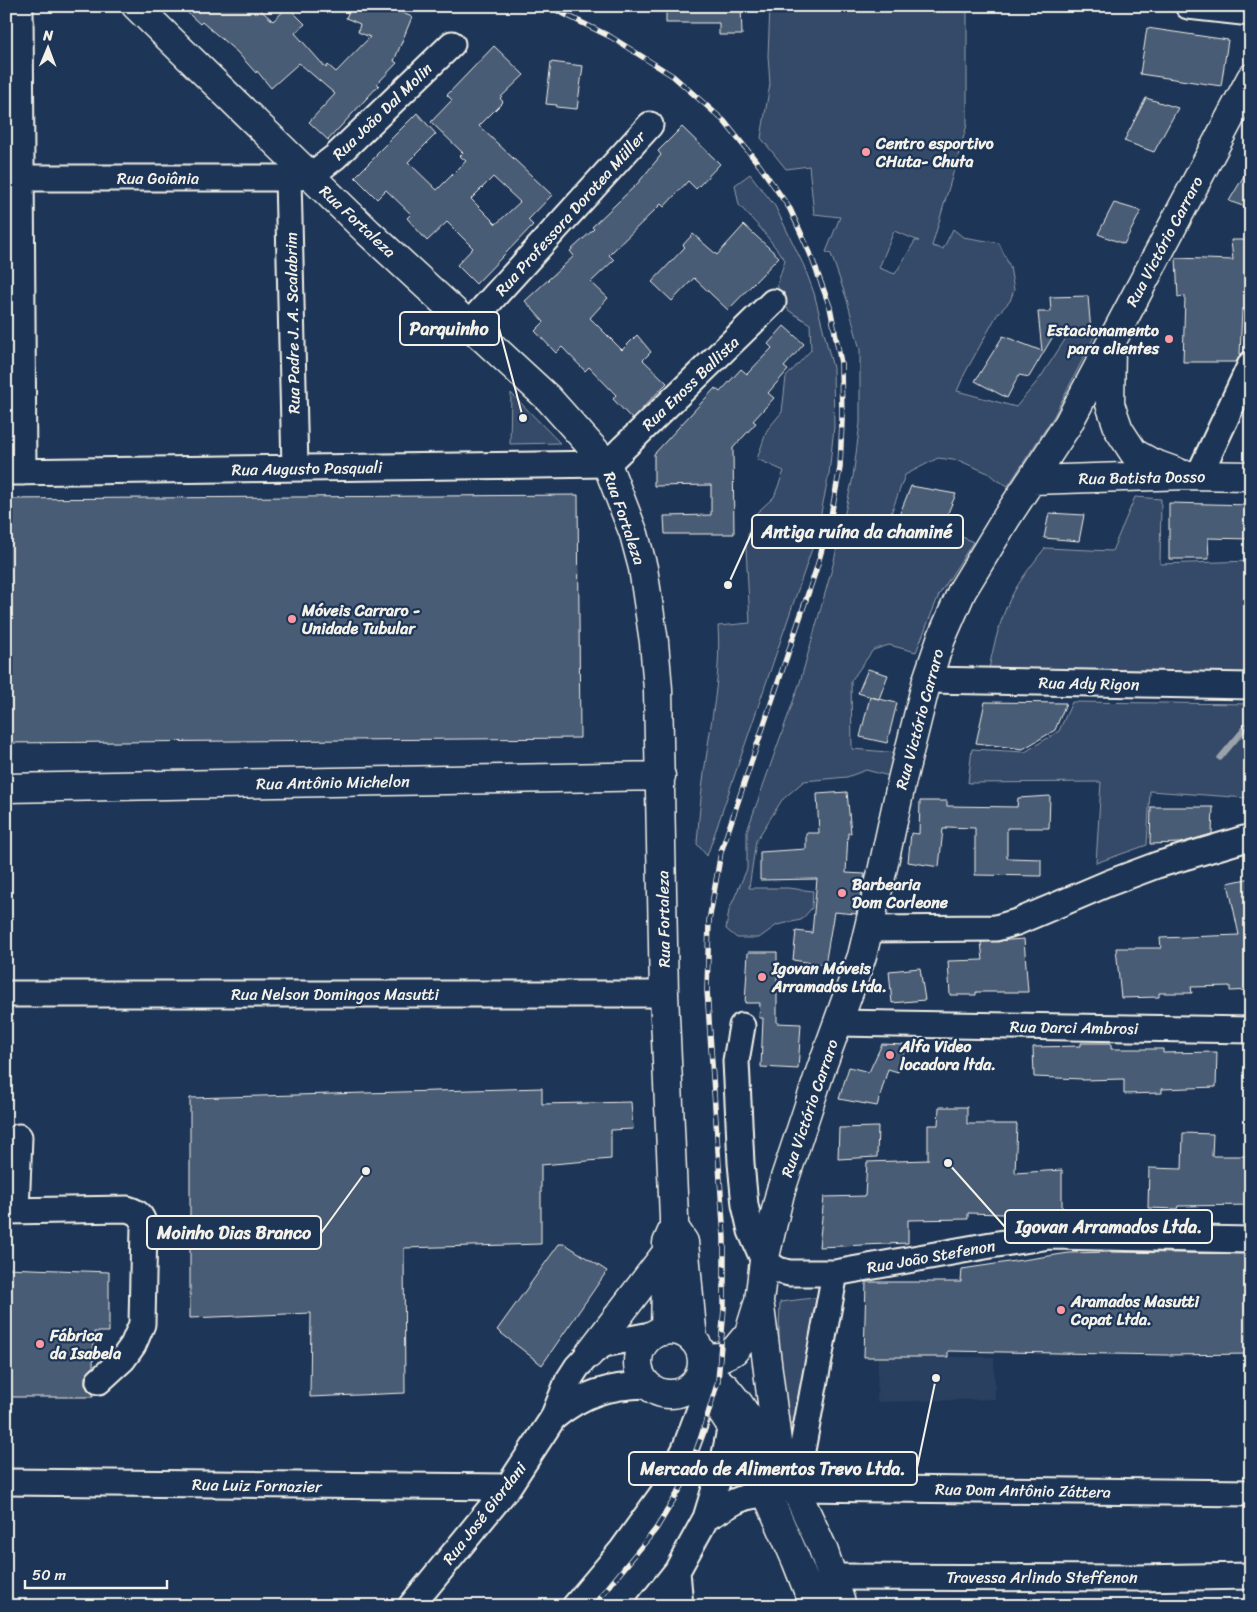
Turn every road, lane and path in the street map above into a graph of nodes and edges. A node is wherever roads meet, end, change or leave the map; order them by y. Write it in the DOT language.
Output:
graph roads {
  1 [pos="20,6"];
  2 [pos="136,6"];
  3 [pos="1188,6"];
  4 [pos="1251,13"];
  5 [pos="452,44"];
  6 [pos="1251,78"];
  7 [pos="650,125"];
  8 [pos="299,177"];
  9 [pos="14,178"];
  10 [pos="773,302"];
  11 [pos="469,324"];
  12 [pos="1111,342"];
  13 [pos="1251,364"];
  14 [pos="607,464"];
  15 [pos="295,468"];
  16 [pos="15,472"];
  17 [pos="1193,475"];
  18 [pos="1251,476"];
  19 [pos="1032,480"];
  20 [pos="928,680"];
  21 [pos="1251,686"];
  22 [pos="661,776"];
  23 [pos="6,788"];
  24 [pos="1251,837"];
  25 [pos="869,929"];
  26 [pos="6,994"];
  27 [pos="664,994"];
  28 [pos="838,1023"];
  29 [pos="742,1026"];
  30 [pos="1251,1030"];
  31 [pos="19,1137"];
  32 [pos="11,1211"];
  33 [pos="670,1240"];
  34 [pos="1251,1240"];
  35 [pos="764,1261"];
  36 [pos="836,1273"];
  37 [pos="759,1301"];
  38 [pos="661,1332"];
  39 [pos="589,1354"];
  40 [pos="699,1369"];
  41 [pos="99,1381"];
  42 [pos="647,1385"];
  43 [pos="735,1414"];
  44 [pos="553,1418"];
  45 [pos="780,1465"];
  46 [pos="6,1482"];
  47 [pos="508,1487"];
  48 [pos="795,1488"];
  49 [pos="766,1492"];
  50 [pos="1251,1493"];
  51 [pos="706,1518"];
  52 [pos="677,1571"];
  53 [pos="834,1576"];
  54 [pos="1251,1576"];
  55 [pos="411,1606"];
  56 [pos="575,1606"];
  57 [pos="649,1606"];
  58 [pos="680,1606"];
  59 [pos="814,1606"];
  60 [pos="842,1606"];
  1 -- 9 [label="street"];
  2 -- 8 [label="main road, Rua Fortaleza"];
  3 -- 4 [label="street"];
  5 -- 8 [label="street, Rua João Dal Molin"];
  6 -- 12 [label="main road, Rua Victório Carraro"];
  7 -- 11 [label="street, Rua Professora Dorotea Müller"];
  8 -- 9 [label="street, Rua Goiânia"];
  8 -- 11 [label="main road, Rua Fortaleza"];
  8 -- 15 [label="street, Rua Padre J. A. Scalabrim"];
  9 -- 16 [label="street"];
  10 -- 14 [label="street, Rua Enoss Ballista"];
  11 -- 14 [label="main road, Rua Fortaleza"];
  12 -- 17 [label="main road"];
  12 -- 19 [label="main road, Rua Victório Carraro"];
  13 -- 17 [label="street"];
  14 -- 15 [label="street, Rua Augusto Pasquali"];
  14 -- 22 [label="main road, Rua Fortaleza"];
  15 -- 16 [label="street, Rua Augusto Pasquali"];
  17 -- 18 [label="main road, Rua Batista Dosso"];
  17 -- 19 [label="main road, Rua Batista Dosso"];
  19 -- 20 [label="main road, Rua Victório Carraro"];
  20 -- 21 [label="street, Rua Ady Rigon"];
  20 -- 25 [label="main road, Rua Victório Carraro"];
  22 -- 23 [label="main road, Rua Antônio Michelon"];
  22 -- 27 [label="main road, Rua Fortaleza"];
  24 -- 25 [label="street"];
  25 -- 28 [label="main road, Rua Victório Carraro"];
  26 -- 27 [label="street, Rua Nelson Domingos Masutti"];
  27 -- 33 [label="main road, Rua Fortaleza"];
  28 -- 30 [label="street, Rua Darci Ambrosi"];
  28 -- 35 [label="main road, Rua Victório Carraro"];
  29 -- 35 [label="street"];
  31 -- 32 [label="street"];
  32 -- 41 [label="street"];
  33 -- 38 [label="main road, Rua Fortaleza"];
  33 -- 39 [label="main road"];
  33 -- 40 [label="main road, Rua Fortaleza"];
  34 -- 36 [label="street, Rua João Stefenon"];
  35 -- 36 [label="street, Rua João Stefenon"];
  35 -- 37 [label="main road, Rua Victório Carraro"];
  36 -- 48 [label="street"];
  37 -- 40 [label="main road, Rua Victório Carraro"];
  37 -- 45 [label="main road"];
  38 -- 39 [label="street, Rua José Giordani"];
  38 -- 40 [label="main road"];
  38 -- 42 [label="main road"];
  39 -- 44 [label="street, Rua José Giordani"];
  40 -- 42 [label="main road"];
  40 -- 43 [label="main road"];
  40 -- 56 [label="street"];
  42 -- 44 [label="street, Rua José Giordani"];
  43 -- 45 [label="main road"];
  43 -- 49 [label="main road"];
  43 -- 51 [label="street"];
  44 -- 47 [label="street, Rua José Giordani"];
  45 -- 48 [label="main road"];
  46 -- 47 [label="street, Rua Luiz Fornazier"];
  47 -- 55 [label="street, Rua José Giordani"];
  48 -- 49 [label="street, Rua Dom Antônio Záttera"];
  48 -- 50 [label="street, Rua Dom Antônio Záttera"];
  48 -- 53 [label="main road"];
  49 -- 51 [label="street, Rua Dom Antônio Záttera"];
  49 -- 59 [label="main road"];
  51 -- 52 [label="street"];
  52 -- 57 [label="street"];
  52 -- 58 [label="street"];
  53 -- 54 [label="street, Travessa Arlindo Steffenon"];
  53 -- 60 [label="main road"];
}
